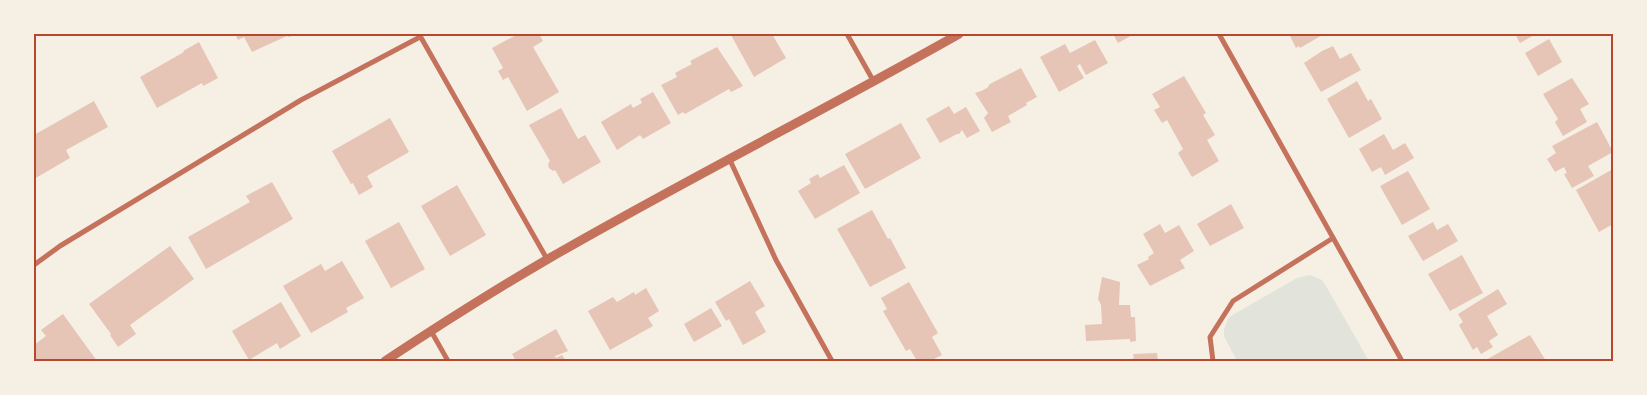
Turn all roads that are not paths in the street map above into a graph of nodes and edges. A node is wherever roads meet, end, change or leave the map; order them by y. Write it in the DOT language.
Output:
graph roads {
  1 [pos="847,34"];
  2 [pos="959,34"];
  3 [pos="1219,34"];
  4 [pos="419,35"];
  5 [pos="874,82"];
  6 [pos="729,158"];
  7 [pos="1333,238"];
  8 [pos="547,259"];
  9 [pos="34,265"];
  10 [pos="431,330"];
  11 [pos="385,361"];
  12 [pos="448,361"];
  13 [pos="832,361"];
  14 [pos="1214,361"];
  15 [pos="1402,361"];
  1 -- 5 [label="street"];
  2 -- 5 [label="street"];
  3 -- 7 [label="street"];
  4 -- 8 [label="street"];
  4 -- 9 [label="street"];
  5 -- 6 [label="street"];
  6 -- 8 [label="street"];
  6 -- 13 [label="street"];
  7 -- 14 [label="street"];
  7 -- 15 [label="street"];
  8 -- 10 [label="street"];
  10 -- 11 [label="street"];
  10 -- 12 [label="street"];
}
